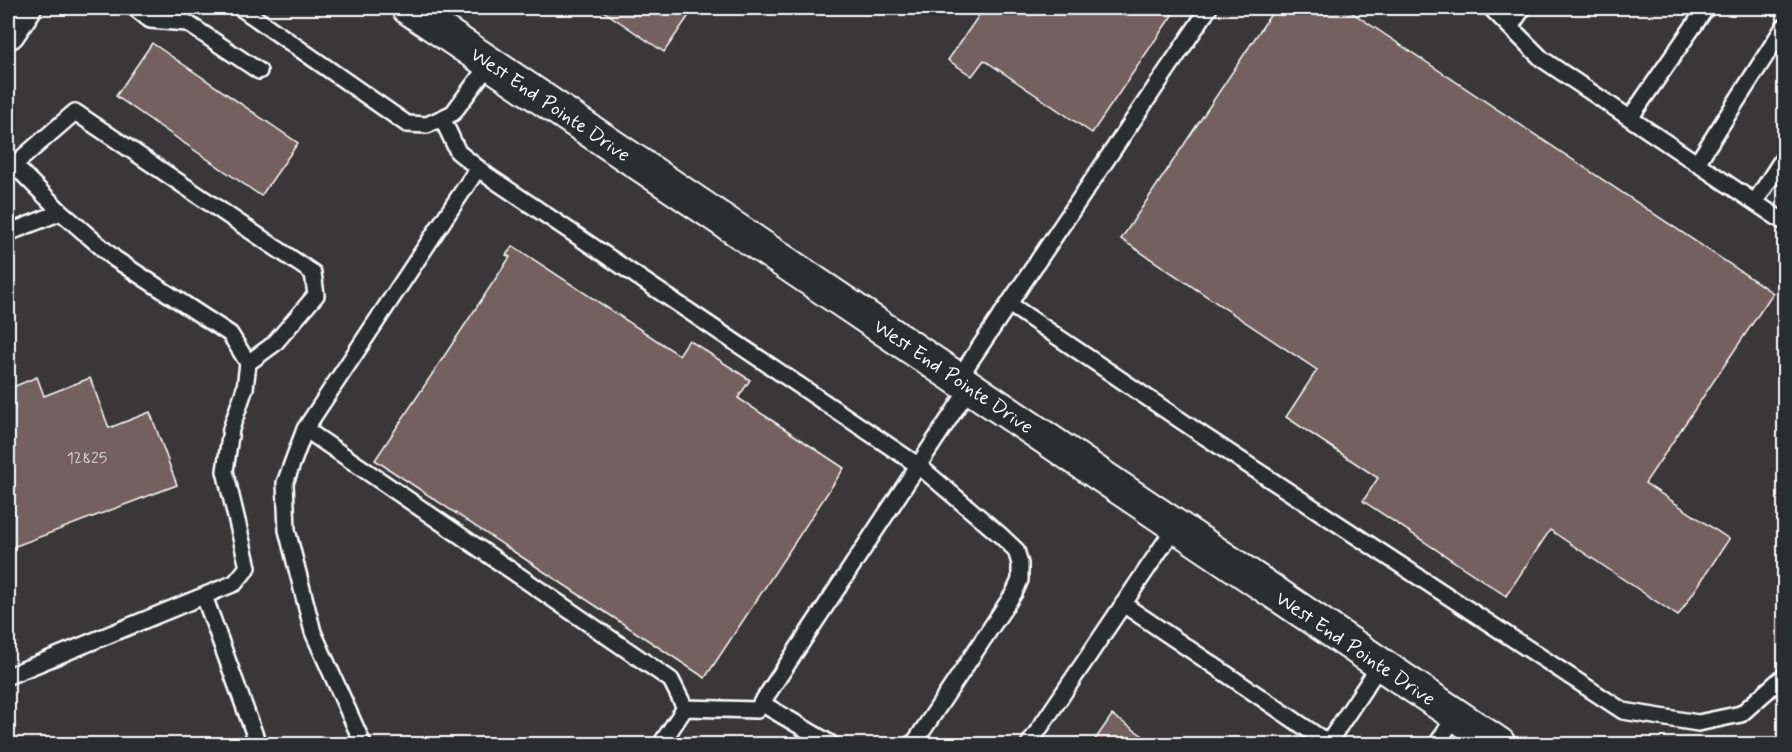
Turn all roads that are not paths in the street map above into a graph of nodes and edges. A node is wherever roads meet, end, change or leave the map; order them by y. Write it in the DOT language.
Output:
graph roads {
  1 [pos="24,8"];
  2 [pos="135,8"];
  3 [pos="242,8"];
  4 [pos="408,8"];
  5 [pos="1209,8"];
  6 [pos="1491,8"];
  7 [pos="1523,8"];
  8 [pos="1706,8"];
  9 [pos="1510,27"];
  10 [pos="1785,27"];
  11 [pos="8,32"];
  12 [pos="490,63"];
  13 [pos="259,71"];
  14 [pos="442,118"];
  15 [pos="1630,118"];
  16 [pos="1785,157"];
  17 [pos="11,162"];
  18 [pos="1697,163"];
  19 [pos="478,168"];
  20 [pos="1755,202"];
  21 [pos="61,212"];
  22 [pos="1785,222"];
  23 [pos="8,233"];
  24 [pos="1009,304"];
  25 [pos="248,363"];
  26 [pos="964,383"];
  27 [pos="305,429"];
  28 [pos="919,466"];
  29 [pos="1176,526"];
  30 [pos="204,596"];
  31 [pos="1123,604"];
  32 [pos="1380,665"];
  33 [pos="8,676"];
  34 [pos="1785,676"];
  35 [pos="761,703"];
  36 [pos="686,708"];
  37 [pos="1456,715"];
  38 [pos="258,744"];
  39 [pos="363,744"];
  40 [pos="661,744"];
  41 [pos="831,744"];
  42 [pos="911,744"];
  43 [pos="1029,744"];
  44 [pos="1328,744"];
  45 [pos="1437,744"];
  46 [pos="1499,744"];
  1 -- 11 [label="main road"];
  2 -- 13 [label="lane"];
  3 -- 14 [label="lane"];
  4 -- 12 [label="street, West End Pointe Drive"];
  5 -- 24 [label="lane"];
  6 -- 9 [label="lane"];
  7 -- 9 [label="lane"];
  8 -- 15 [label="lane"];
  9 -- 15 [label="lane"];
  10 -- 18 [label="lane"];
  12 -- 14 [label="lane"];
  12 -- 26 [label="street, West End Pointe Drive"];
  14 -- 19 [label="lane"];
  15 -- 18 [label="lane"];
  16 -- 20 [label="lane"];
  17 -- 21 [label="lane"];
  17 -- 25 [label="lane"];
  18 -- 20 [label="lane"];
  19 -- 27 [label="lane"];
  19 -- 28 [label="lane"];
  20 -- 22 [label="lane"];
  21 -- 23 [label="lane"];
  21 -- 25 [label="lane"];
  24 -- 26 [label="lane"];
  24 -- 34 [label="lane"];
  25 -- 30 [label="lane"];
  26 -- 28 [label="lane"];
  26 -- 29 [label="street, West End Pointe Drive"];
  27 -- 36 [label="lane"];
  27 -- 39 [label="lane"];
  28 -- 35 [label="lane"];
  28 -- 42 [label="lane"];
  29 -- 31 [label="lane"];
  29 -- 32 [label="street, West End Pointe Drive"];
  30 -- 33 [label="lane"];
  30 -- 38 [label="lane"];
  31 -- 43 [label="lane"];
  31 -- 44 [label="lane"];
  32 -- 37 [label="street, West End Pointe Drive"];
  32 -- 44 [label="lane"];
  35 -- 36 [label="lane"];
  35 -- 41 [label="lane"];
  36 -- 40 [label="lane"];
  37 -- 45 [label="lane"];
  37 -- 46 [label="street, West End Pointe Drive"];
}
